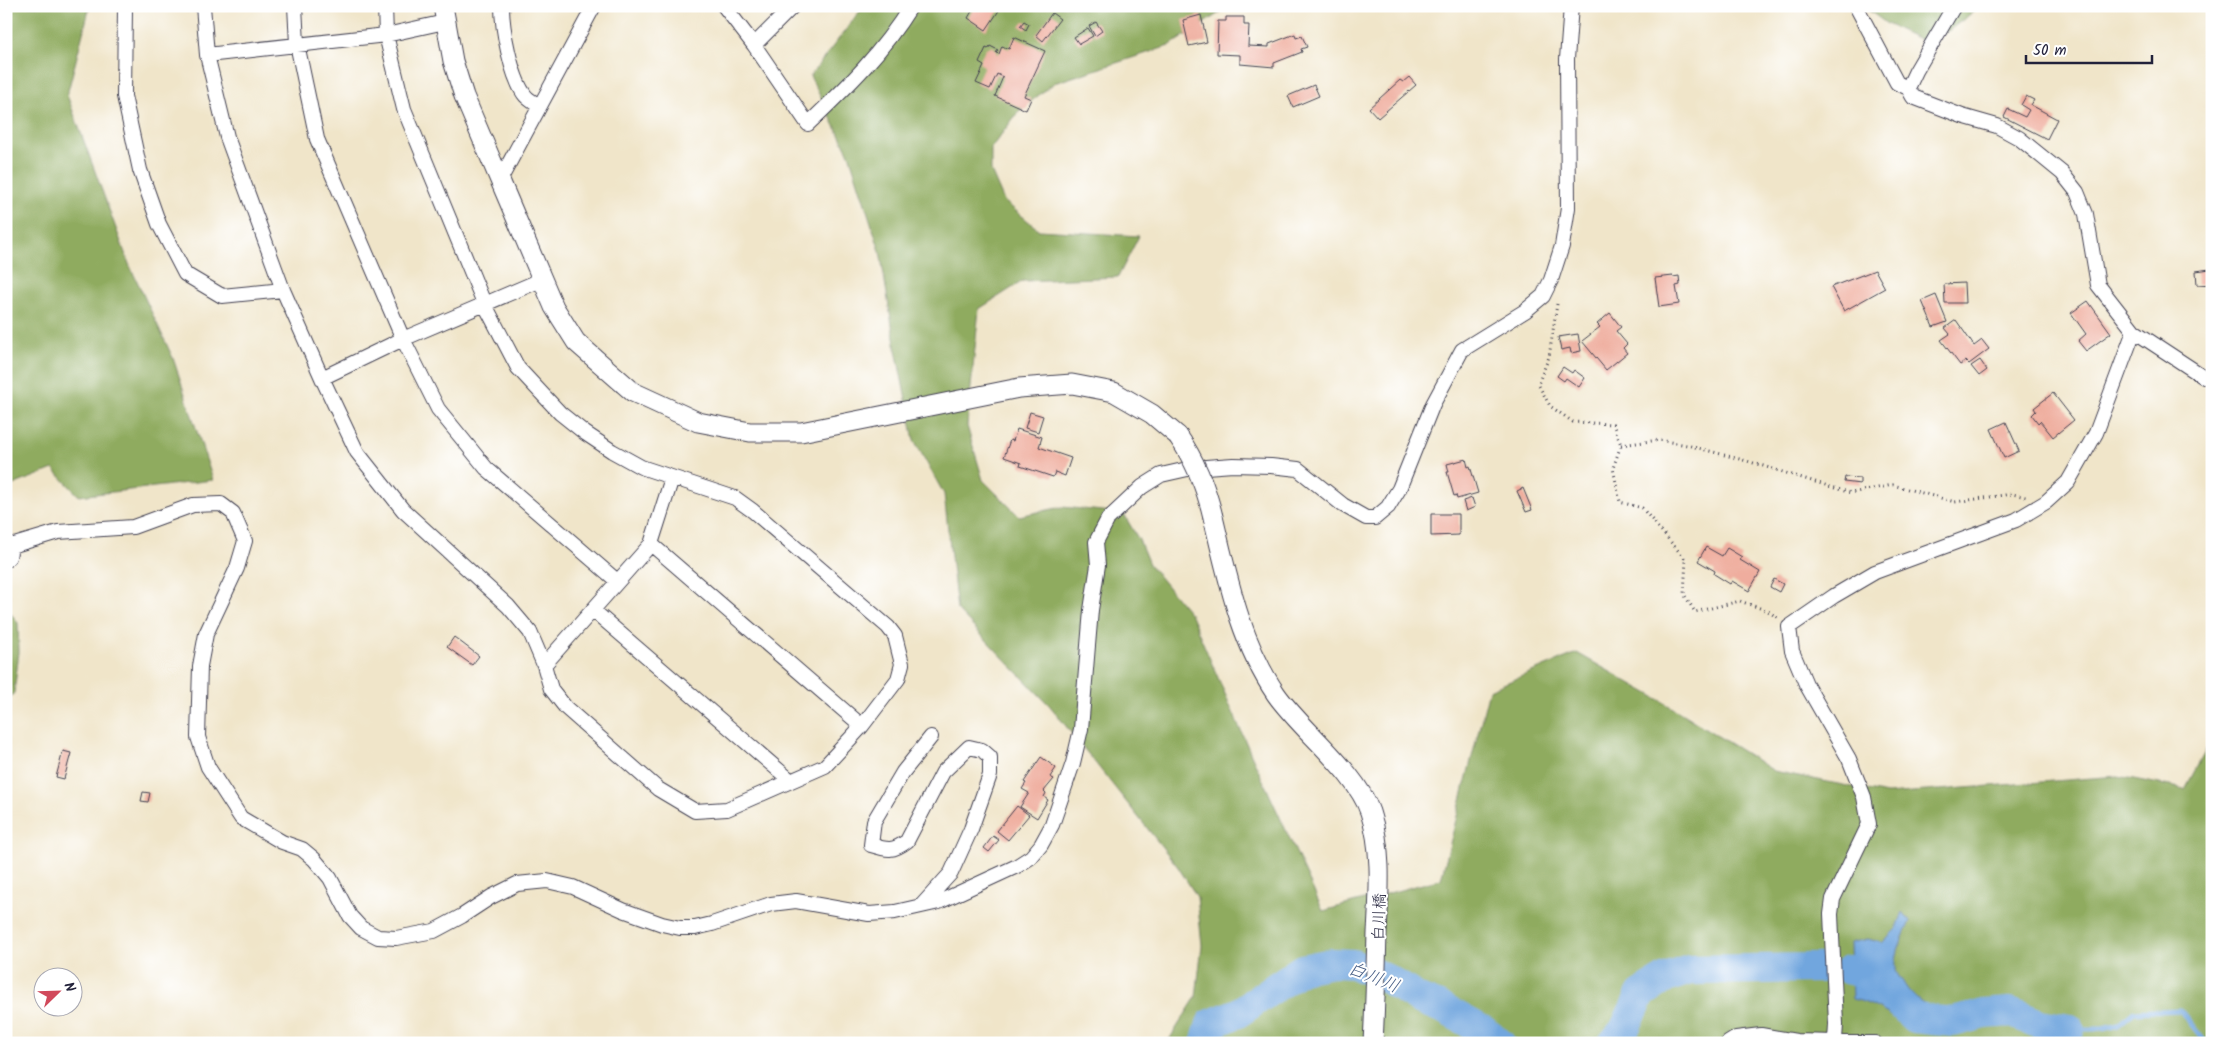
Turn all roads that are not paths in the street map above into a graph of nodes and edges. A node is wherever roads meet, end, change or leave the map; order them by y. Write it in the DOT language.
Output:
graph roads {
  1 [pos="125,6"];
  2 [pos="203,6"];
  3 [pos="295,6"];
  4 [pos="385,6"];
  5 [pos="502,6"];
  6 [pos="594,6"];
  7 [pos="724,6"];
  8 [pos="793,6"];
  9 [pos="911,6"];
  10 [pos="1571,6"];
  11 [pos="1856,6"];
  12 [pos="1954,6"];
  13 [pos="444,14"];
  14 [pos="386,35"];
  15 [pos="297,44"];
  16 [pos="754,45"];
  17 [pos="207,54"];
  18 [pos="1908,88"];
  19 [pos="539,106"];
  20 [pos="500,180"];
  21 [pos="542,280"];
  22 [pos="283,290"];
  23 [pos="484,303"];
  24 [pos="2134,331"];
  25 [pos="403,339"];
  26 [pos="2212,377"];
  27 [pos="322,378"];
  28 [pos="672,478"];
  29 [pos="651,544"];
  30 [pos="8,549"];
  31 [pos="617,581"];
  32 [pos="594,611"];
  33 [pos="544,666"];
  34 [pos="862,726"];
  35 [pos="931,737"];
  36 [pos="790,780"];
  37 [pos="922,905"];
  38 [pos="1834,1040"];
  39 [pos="1373,1042"];
  40 [pos="1728,1043"];
  41 [pos="1875,1043"];
  1 -- 22 [label="street"];
  2 -- 17 [label="street"];
  3 -- 15 [label="street"];
  4 -- 14 [label="street"];
  5 -- 19 [label="street"];
  6 -- 19 [label="street"];
  7 -- 16 [label="street"];
  8 -- 16 [label="street"];
  9 -- 16 [label="street"];
  10 -- 37 [label="street"];
  11 -- 18 [label="street"];
  12 -- 18 [label="street"];
  13 -- 14 [label="street"];
  13 -- 20 [label="street, 白川橋"];
  14 -- 15 [label="street"];
  14 -- 23 [label="street"];
  15 -- 17 [label="street"];
  15 -- 25 [label="street"];
  17 -- 22 [label="street"];
  18 -- 24 [label="street"];
  19 -- 20 [label="street"];
  20 -- 21 [label="street, 白川橋"];
  21 -- 23 [label="street"];
  21 -- 39 [label="street, 白川橋, bridge"];
  22 -- 27 [label="street"];
  23 -- 25 [label="street"];
  23 -- 28 [label="street"];
  24 -- 26 [label="street"];
  24 -- 38 [label="street"];
  25 -- 27 [label="street"];
  25 -- 31 [label="street"];
  27 -- 33 [label="street"];
  28 -- 29 [label="street"];
  28 -- 34 [label="street"];
  29 -- 31 [label="street"];
  29 -- 34 [label="street"];
  30 -- 37 [label="street"];
  31 -- 32 [label="street"];
  32 -- 33 [label="street"];
  32 -- 36 [label="street"];
  33 -- 36 [label="street"];
  34 -- 36 [label="street"];
  35 -- 37 [label="street"];
  38 -- 40 [label="street"];
  38 -- 41 [label="street"];
}
